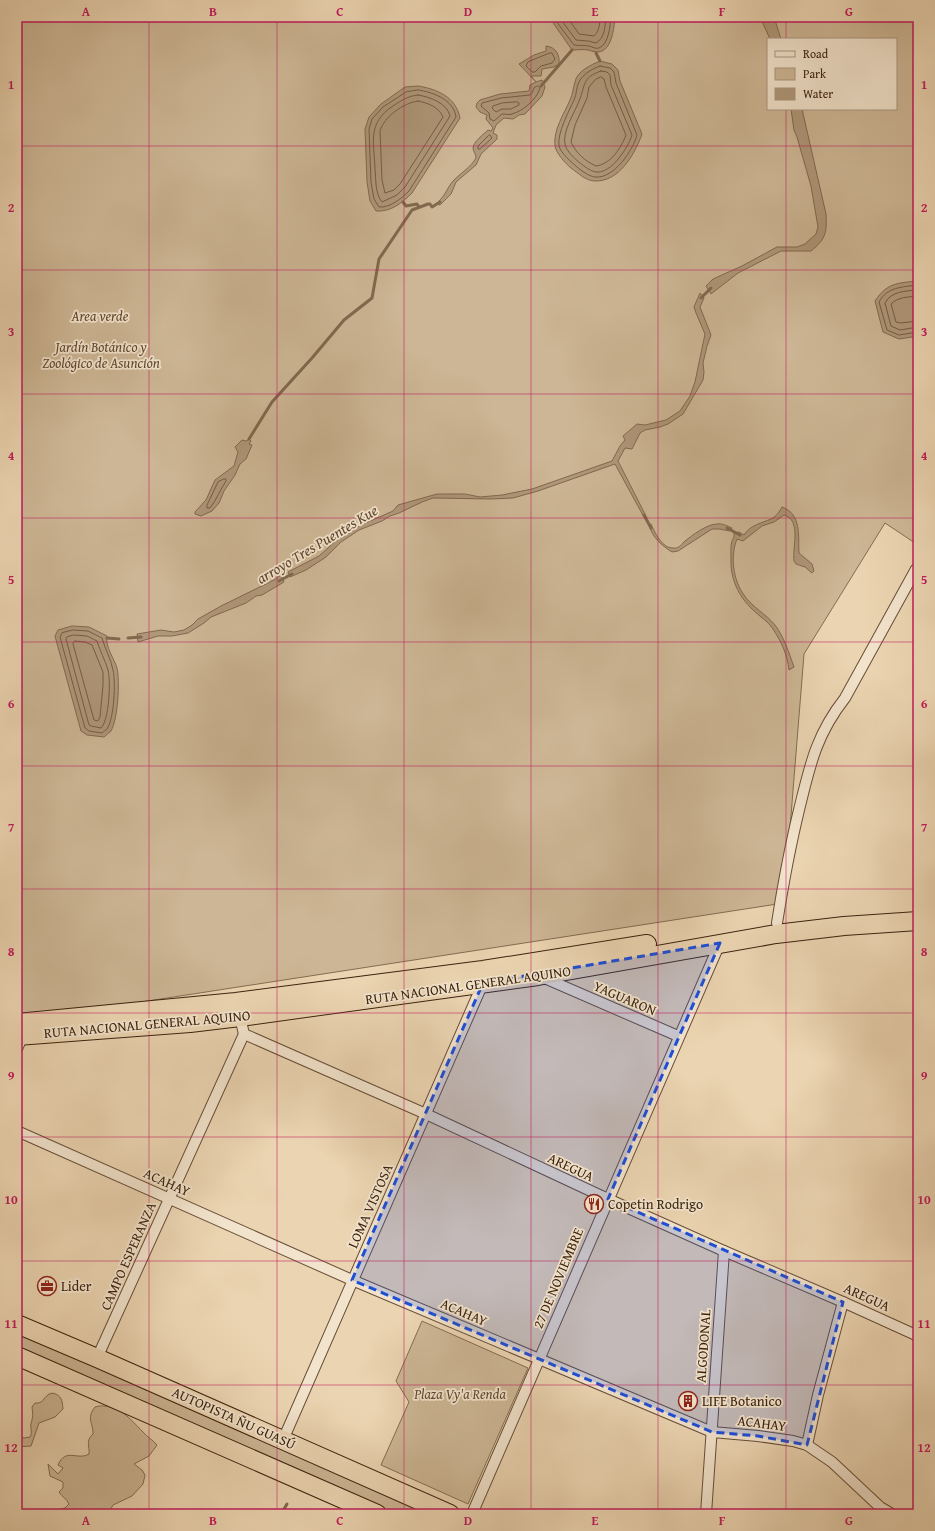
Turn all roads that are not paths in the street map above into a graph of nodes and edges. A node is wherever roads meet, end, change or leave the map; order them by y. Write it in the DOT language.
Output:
graph roads {
  1 [pos="916,569"];
  2 [pos="918,910"];
  3 [pos="918,921"];
  4 [pos="777,923"];
  5 [pos="720,943"];
  6 [pos="538,976"];
  7 [pos="483,983"];
  8 [pos="240,1018"];
  9 [pos="18,1036"];
  10 [pos="678,1036"];
  11 [pos="426,1114"];
  12 [pos="17,1131"];
  13 [pos="170,1198"];
  14 [pos="608,1199"];
  15 [pos="724,1251"];
  16 [pos="352,1280"];
  17 [pos="844,1302"];
  18 [pos="17,1324"];
  19 [pos="918,1336"];
  20 [pos="17,1356"];
  21 [pos="97,1358"];
  22 [pos="538,1359"];
  23 [pos="712,1432"];
  24 [pos="283,1440"];
  25 [pos="807,1445"];
  26 [pos="377,1514"];
  27 [pos="450,1514"];
  28 [pos="472,1514"];
  29 [pos="706,1514"];
  30 [pos="892,1514"];
  1 -- 4 [label="street"];
  2 -- 4 [label="highway, RUTA NACIONAL GENERAL AQUINO"];
  3 -- 5 [label="highway, RUTA NACIONAL GENERAL AQUINO"];
  4 -- 8 [label="highway, RUTA NACIONAL GENERAL AQUINO"];
  5 -- 6 [label="highway, RUTA NACIONAL GENERAL AQUINO"];
  5 -- 10 [label="street, 27 DE NOVIEMBRE"];
  6 -- 7 [label="highway, RUTA NACIONAL GENERAL AQUINO"];
  6 -- 10 [label="street, YAGUARON"];
  7 -- 8 [label="highway, RUTA NACIONAL GENERAL AQUINO"];
  7 -- 11 [label="street, LOMA VISTOSA"];
  8 -- 9 [label="highway, RUTA NACIONAL GENERAL AQUINO"];
  8 -- 11 [label="street, AREGUA"];
  8 -- 13 [label="street, CAMPO ESPERANZA"];
  10 -- 14 [label="street, 27 DE NOVIEMBRE"];
  11 -- 14 [label="street, AREGUA"];
  11 -- 16 [label="street, LOMA VISTOSA"];
  12 -- 13 [label="street, ACAHAY"];
  13 -- 16 [label="street, ACAHAY"];
  13 -- 21 [label="street, CAMPO ESPERANZA"];
  14 -- 15 [label="street, AREGUA"];
  14 -- 22 [label="street, 27 DE NOVIEMBRE"];
  15 -- 17 [label="street, AREGUA"];
  15 -- 23 [label="street, ALGODONAL"];
  16 -- 22 [label="street, ACAHAY"];
  16 -- 24 [label="street, LOMA VISTOSA"];
  17 -- 19 [label="street, AREGUA"];
  17 -- 25 [label="street"];
  18 -- 21 [label="highway, AUTOPISTA ÑU GUASÚ"];
  20 -- 26 [label="highway"];
  21 -- 24 [label="highway, AUTOPISTA ÑU GUASÚ"];
  22 -- 23 [label="street, ACAHAY"];
  22 -- 28 [label="street, 27 DE NOVIEMBRE"];
  23 -- 25 [label="street, ACAHAY"];
  23 -- 29 [label="street, ALGODONAL"];
  24 -- 27 [label="highway, AUTOPISTA ÑU GUASÚ"];
  25 -- 30 [label="street, ACAHAY"];
}
